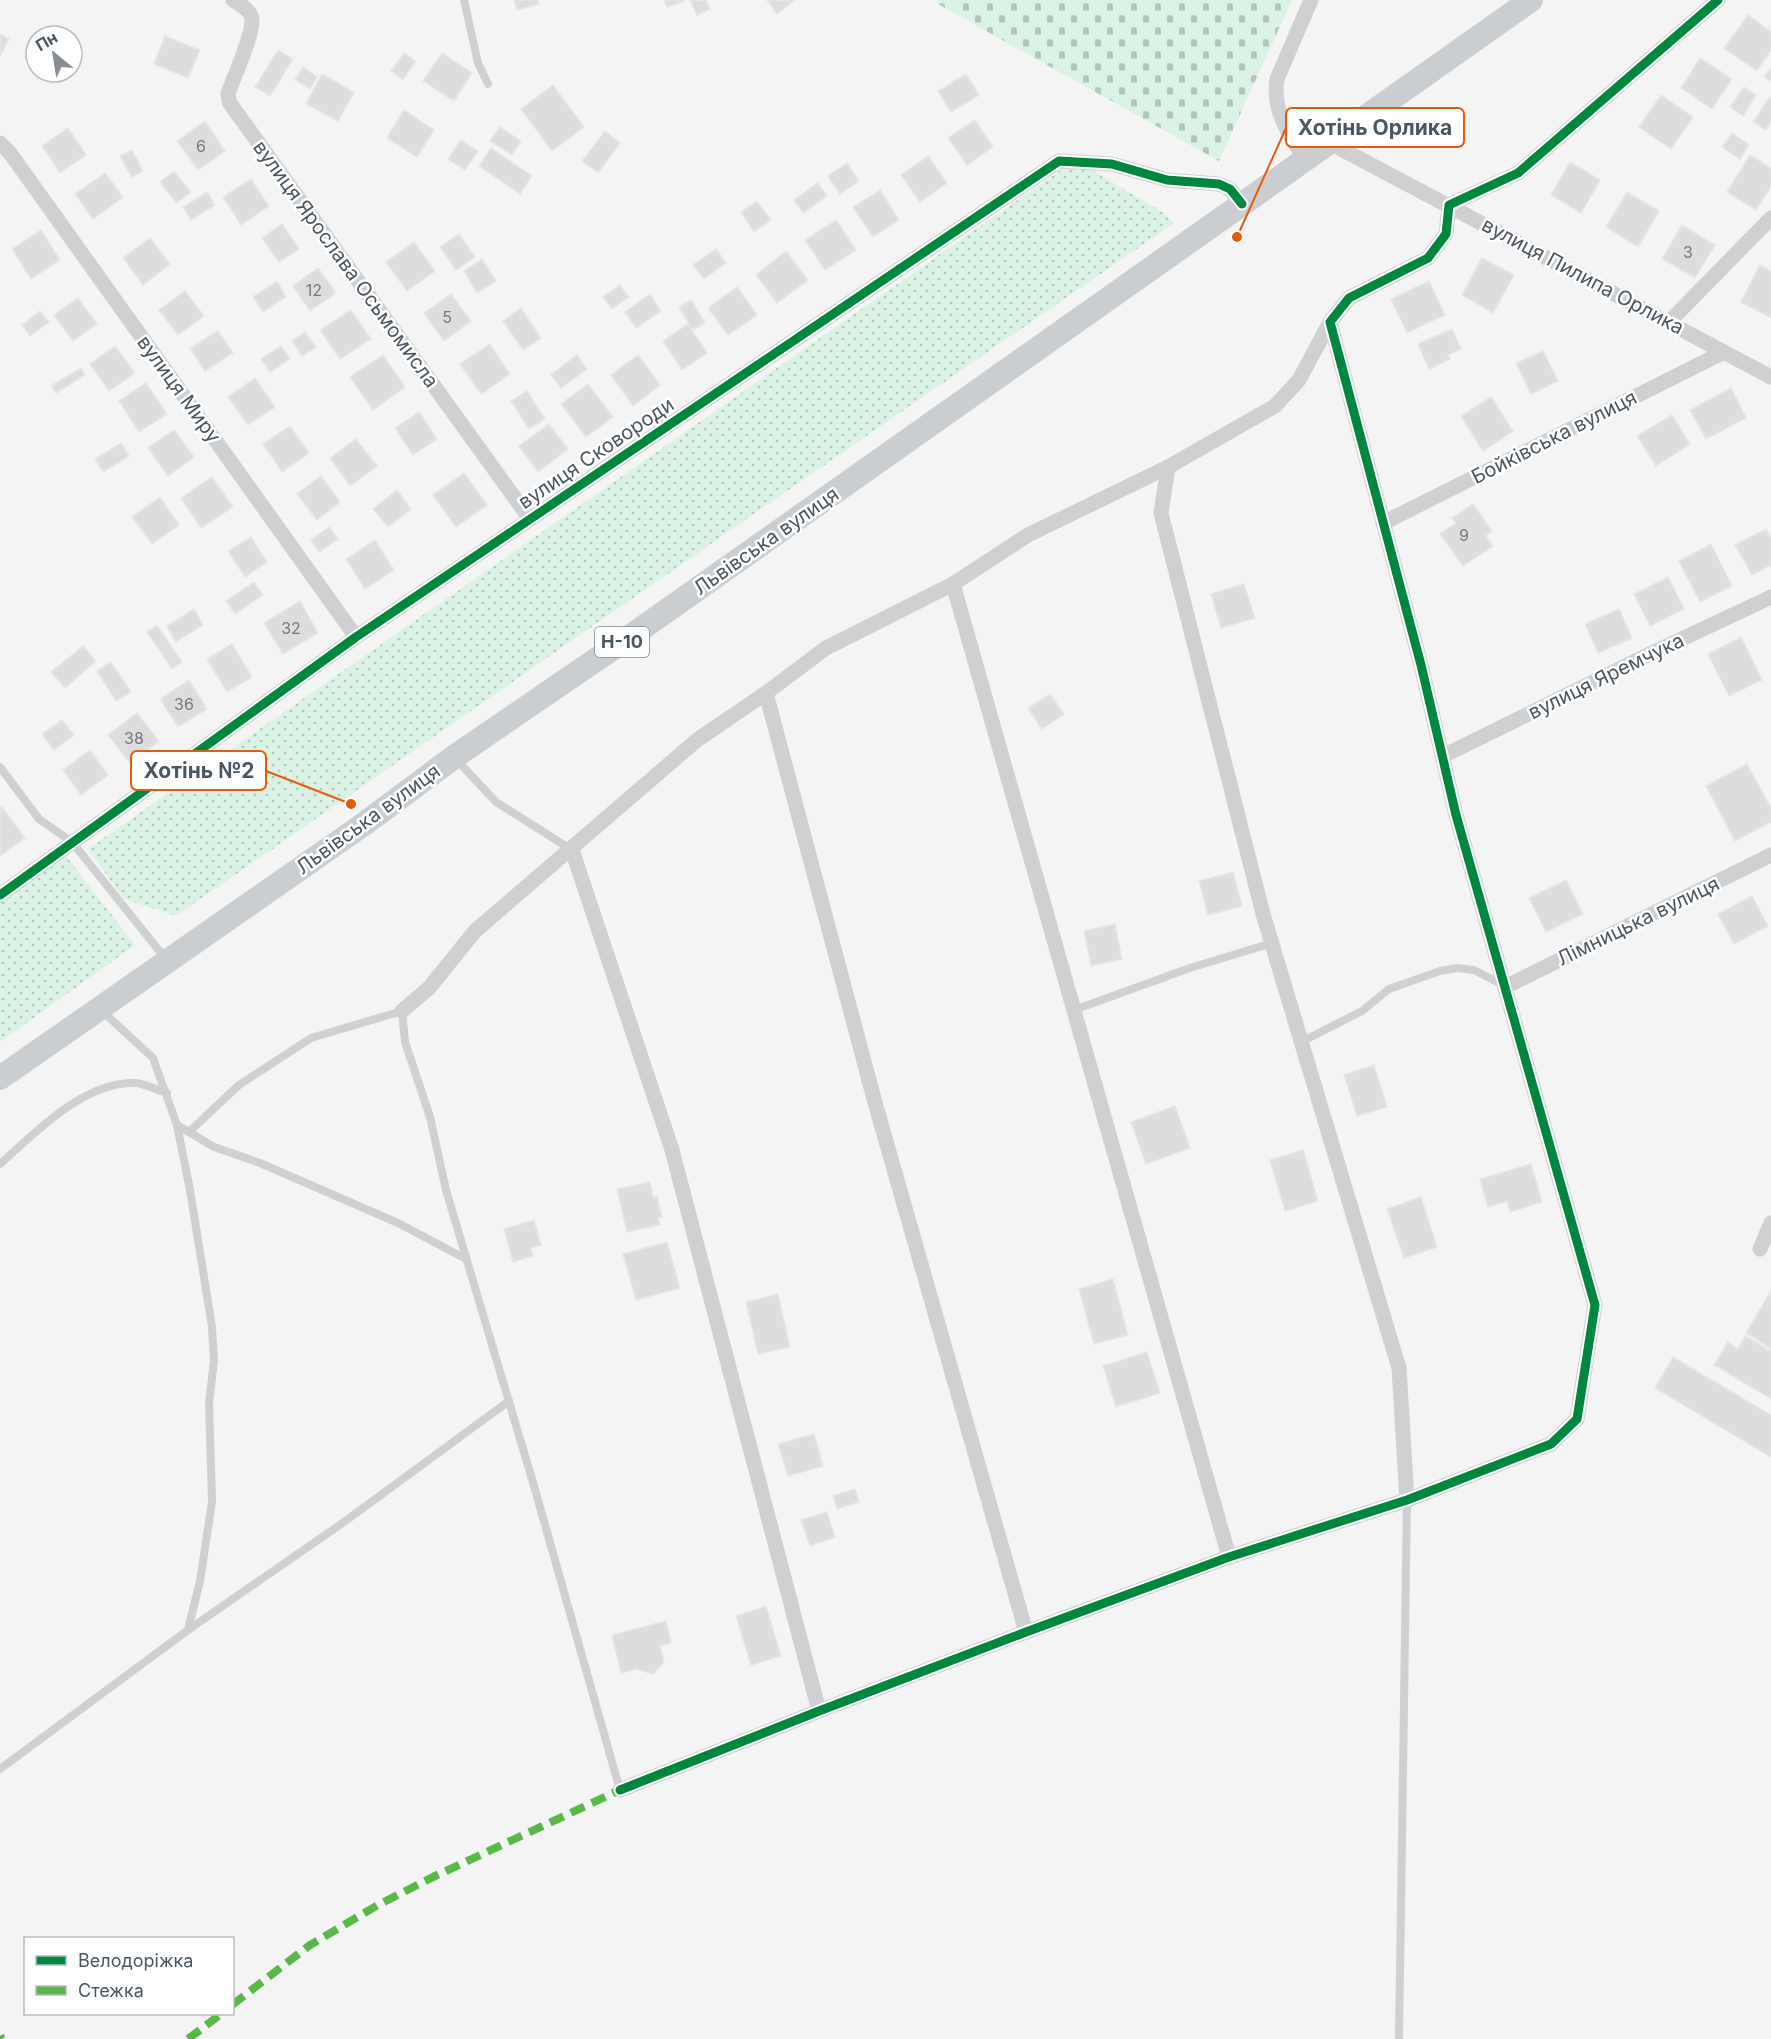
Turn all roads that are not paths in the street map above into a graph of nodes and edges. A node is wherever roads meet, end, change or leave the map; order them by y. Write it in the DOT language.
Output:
graph roads {
  1 [pos="233,0"];
  2 [pos="464,0"];
  3 [pos="1311,0"];
  4 [pos="1531,0"];
  5 [pos="1718,0"];
  6 [pos="488,84"];
  7 [pos="0,142"];
  8 [pos="1330,143"];
  9 [pos="1306,160"];
  10 [pos="1242,204"];
  11 [pos="1449,206"];
  12 [pos="1771,218"];
  13 [pos="1330,322"];
  14 [pos="1669,322"];
  15 [pos="1724,352"];
  16 [pos="1771,376"];
  17 [pos="1168,467"];
  18 [pos="530,519"];
  19 [pos="1383,523"];
  20 [pos="953,584"];
  21 [pos="1771,597"];
  22 [pos="356,637"];
  23 [pos="766,693"];
  24 [pos="1443,756"];
  25 [pos="454,757"];
  26 [pos="0,767"];
  27 [pos="72,842"];
  28 [pos="572,850"];
  29 [pos="1771,855"];
  30 [pos="0,895"];
  31 [pos="1272,943"];
  32 [pos="167,962"];
  33 [pos="1505,987"];
  34 [pos="100,1009"];
  35 [pos="1074,1010"];
  36 [pos="402,1011"];
  37 [pos="1301,1042"];
  38 [pos="0,1078"];
  39 [pos="167,1093"];
  40 [pos="177,1125"];
  41 [pos="189,1132"];
  42 [pos="0,1164"];
  43 [pos="1771,1223"];
  44 [pos="1760,1249"];
  45 [pos="466,1259"];
  46 [pos="509,1401"];
  47 [pos="1407,1500"];
  48 [pos="1229,1557"];
  49 [pos="188,1630"];
  50 [pos="1026,1632"];
  51 [pos="819,1711"];
  52 [pos="0,1769"];
  53 [pos="620,1790"];
  54 [pos="1399,2039"];
  1 -- 18 [label="street, вулиця Ярослава Осьмомисла"];
  2 -- 6 [label="lane"];
  3 -- 9 [label="street"];
  4 -- 8 [label="main road, Львівська вулиця / Н-10"];
  5 -- 11 [label="street"];
  7 -- 22 [label="street, вулиця Миру"];
  8 -- 9 [label="main road, Львівська вулиця / Н-10"];
  8 -- 11 [label="street, вулиця Пилипа Орлика"];
  9 -- 10 [label="main road, Львівська вулиця / Н-10"];
  10 -- 18 [label="street, вулиця Сковороди"];
  10 -- 25 [label="main road, Львівська вулиця / Н-10"];
  11 -- 13 [label="street"];
  11 -- 14 [label="street, вулиця Пилипа Орлика"];
  12 -- 14 [label="street"];
  13 -- 17 [label="street"];
  13 -- 19 [label="street"];
  14 -- 15 [label="street, вулиця Пилипа Орлика"];
  15 -- 16 [label="street, вулиця Пилипа Орлика"];
  15 -- 19 [label="street, Бойківська вулиця"];
  17 -- 20 [label="street"];
  17 -- 31 [label="street"];
  18 -- 22 [label="street, вулиця Сковороди"];
  19 -- 24 [label="street"];
  20 -- 23 [label="street"];
  20 -- 35 [label="street"];
  21 -- 24 [label="street, вулиця Яремчука"];
  22 -- 27 [label="street, вулиця Сковороди"];
  23 -- 28 [label="street"];
  23 -- 50 [label="street"];
  24 -- 33 [label="street"];
  25 -- 28 [label="lane"];
  25 -- 32 [label="main road, Львівська вулиця / Н-10"];
  26 -- 27 [label="lane"];
  27 -- 30 [label="street, вулиця Сковороди"];
  27 -- 32 [label="lane"];
  28 -- 36 [label="street"];
  28 -- 51 [label="street"];
  29 -- 33 [label="street, Лімницька вулиця"];
  31 -- 35 [label="lane"];
  31 -- 37 [label="street"];
  32 -- 34 [label="main road, Львівська вулиця / Н-10"];
  33 -- 37 [label="lane"];
  33 -- 47 [label="street"];
  34 -- 38 [label="main road, Львівська вулиця / Н-10"];
  34 -- 39 [label="lane"];
  35 -- 48 [label="street"];
  36 -- 41 [label="lane"];
  36 -- 45 [label="lane"];
  37 -- 47 [label="street"];
  39 -- 40 [label="lane"];
  39 -- 42 [label="lane"];
  40 -- 41 [label="lane"];
  40 -- 49 [label="lane"];
  41 -- 45 [label="lane"];
  43 -- 44 [label="street"];
  45 -- 46 [label="lane"];
  46 -- 49 [label="lane"];
  46 -- 53 [label="lane"];
  47 -- 48 [label="street"];
  47 -- 54 [label="lane"];
  48 -- 50 [label="street"];
  49 -- 52 [label="lane"];
  50 -- 51 [label="street"];
  51 -- 53 [label="street"];
}
